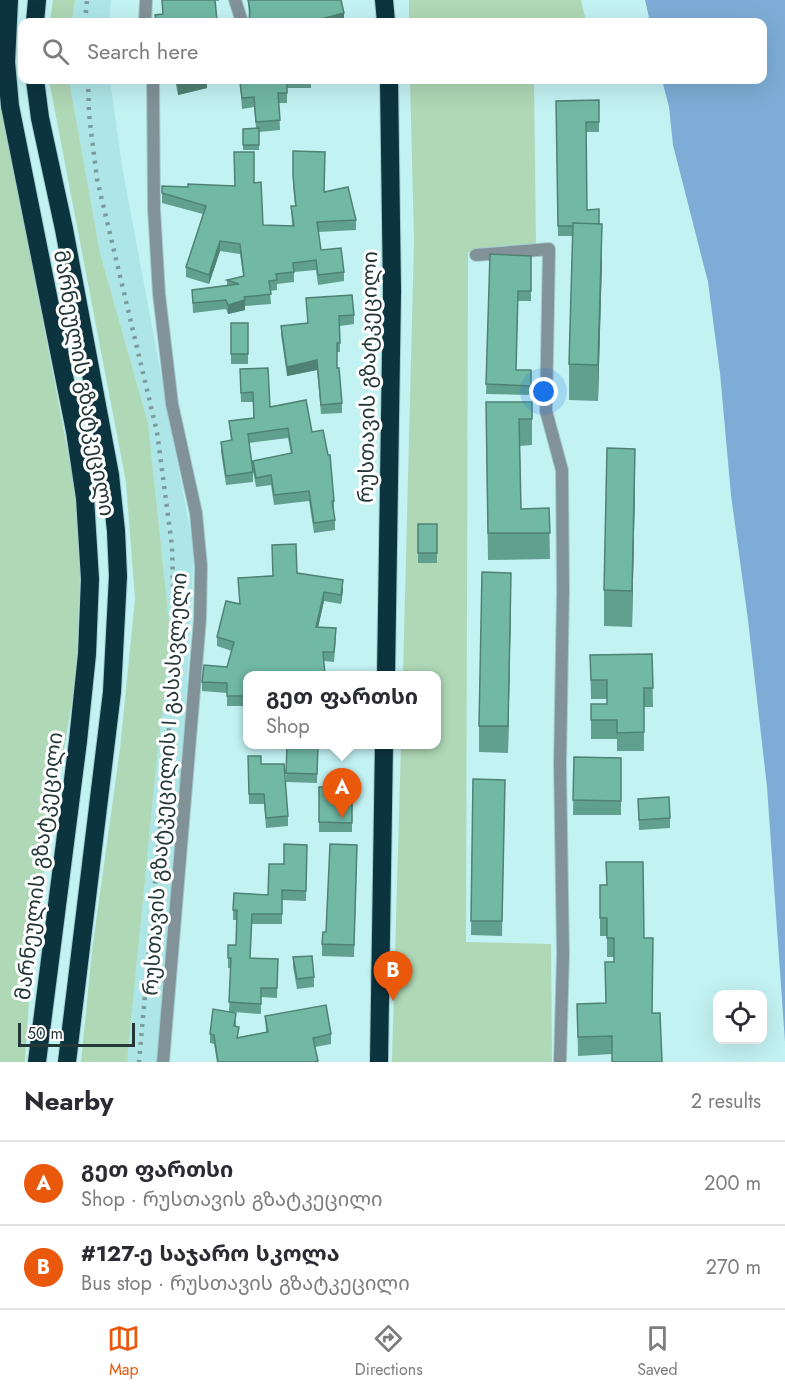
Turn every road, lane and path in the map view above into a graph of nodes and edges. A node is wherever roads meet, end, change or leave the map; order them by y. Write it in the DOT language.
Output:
graph roads {
  1 [pos="9,0"];
  2 [pos="37,0"];
  3 [pos="146,0"];
  4 [pos="235,0"];
  5 [pos="384,0"];
  6 [pos="35,18"];
  7 [pos="145,18"];
  8 [pos="241,18"];
  9 [pos="386,18"];
  10 [pos="36,84"];
  11 [pos="153,84"];
  12 [pos="389,84"];
  13 [pos="476,255"];
  14 [pos="386,671"];
  15 [pos="384,749"];
  16 [pos="37,1062"];
  17 [pos="67,1062"];
  18 [pos="163,1062"];
  19 [pos="379,1062"];
  20 [pos="560,1062"];
  1 -- 16 [label="highway, მარნეულის გზატკეცილი"];
  2 -- 6 [label="highway"];
  3 -- 7 [label="street"];
  4 -- 8 [label="street"];
  5 -- 9 [label="highway"];
  10 -- 17 [label="highway, მარნეულის გზატკეცილი"];
  11 -- 18 [label="street, რუსთავის გზატკეცილის I გასასვლელი"];
  12 -- 14 [label="highway, რუსთავის გზატკეცილი"];
  13 -- 20 [label="street"];
  15 -- 19 [label="highway"];
}
